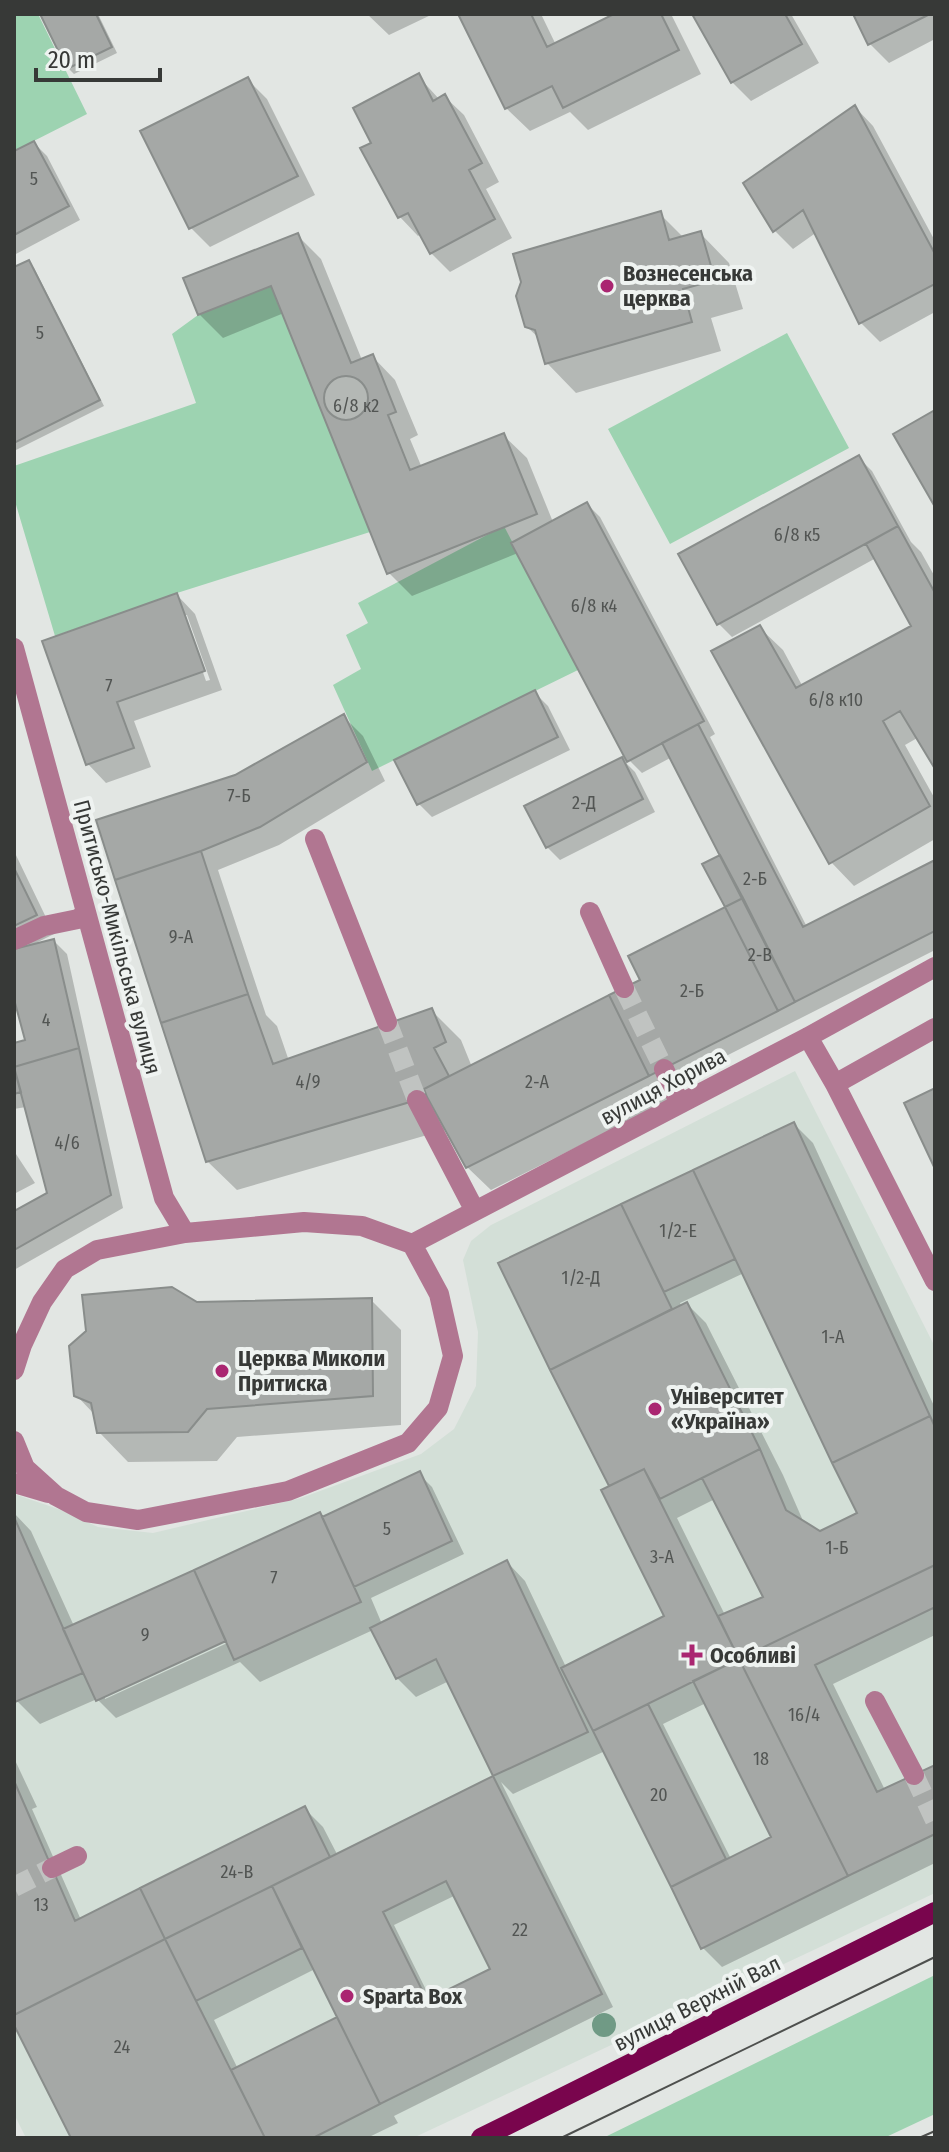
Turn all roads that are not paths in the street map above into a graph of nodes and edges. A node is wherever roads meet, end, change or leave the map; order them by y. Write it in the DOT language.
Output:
graph roads {
  1 [pos="14,648"];
  2 [pos="315,839"];
  3 [pos="590,912"];
  4 [pos="86,913"];
  5 [pos="14,940"];
  6 [pos="935,967"];
  7 [pos="624,988"];
  8 [pos="387,1022"];
  9 [pos="935,1028"];
  10 [pos="808,1037"];
  11 [pos="664,1069"];
  12 [pos="835,1084"];
  13 [pos="417,1100"];
  14 [pos="680,1104"];
  15 [pos="475,1211"];
  16 [pos="185,1233"];
  17 [pos="412,1244"];
  18 [pos="935,1281"];
  19 [pos="14,1370"];
  20 [pos="14,1441"];
  21 [pos="14,1483"];
  22 [pos="56,1496"];
  23 [pos="875,1701"];
  24 [pos="914,1775"];
  25 [pos="77,1856"];
  26 [pos="52,1868"];
  27 [pos="935,1912"];
  28 [pos="481,2138"];
  1 -- 4 [label="street, Притисько-Микільська вулиця"];
  2 -- 8 [label="street"];
  3 -- 7 [label="street"];
  4 -- 5 [label="street"];
  4 -- 16 [label="street, Притисько-Микільська вулиця"];
  6 -- 10 [label="street, вулиця Хорива"];
  9 -- 12 [label="street"];
  10 -- 12 [label="street"];
  10 -- 14 [label="street, вулиця Хорива"];
  11 -- 14 [label="street"];
  12 -- 18 [label="street"];
  13 -- 15 [label="street"];
  14 -- 15 [label="street, вулиця Хорива"];
  15 -- 17 [label="street, вулиця Хорива"];
  16 -- 17 [label="street"];
  16 -- 19 [label="street"];
  17 -- 22 [label="street"];
  20 -- 22 [label="street"];
  21 -- 22 [label="street"];
  23 -- 24 [label="street"];
  25 -- 26 [label="street"];
  27 -- 28 [label="main road, вулиця Верхній Вал"];
}
